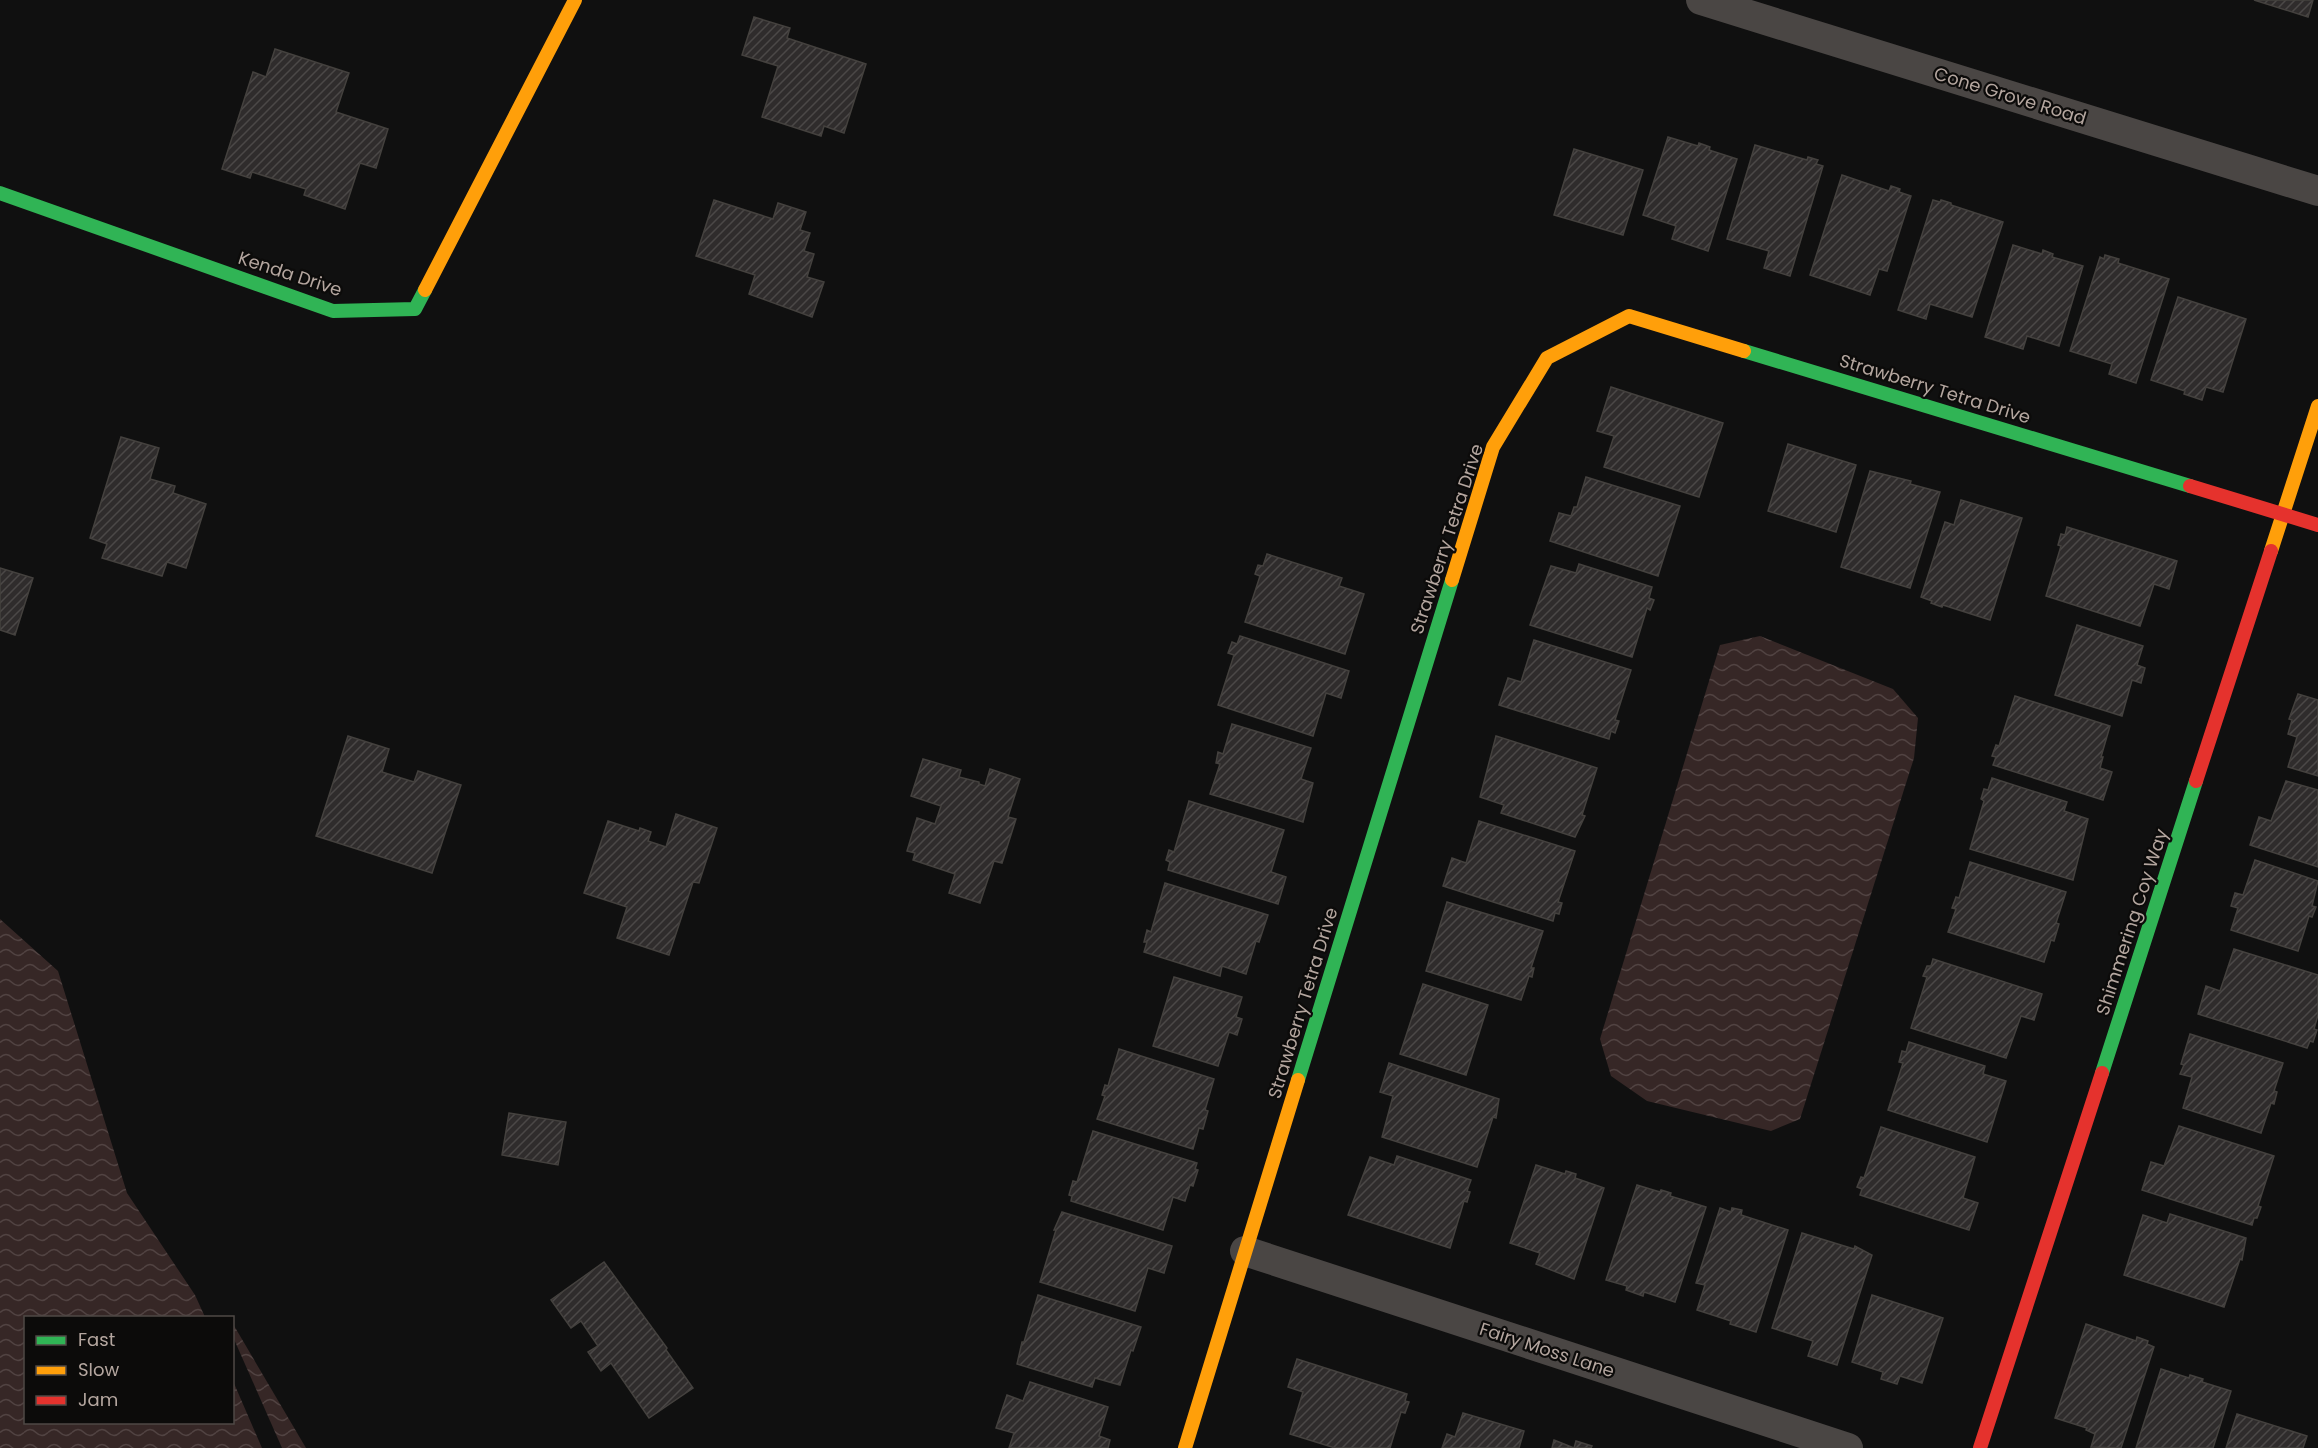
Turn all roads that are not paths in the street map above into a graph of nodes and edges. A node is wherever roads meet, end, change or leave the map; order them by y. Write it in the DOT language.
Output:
graph roads {
  1 [pos="575,0"];
  2 [pos="1701,0"];
  3 [pos="2318,191"];
  4 [pos="0,193"];
  5 [pos="2318,406"];
  6 [pos="2284,514"];
  7 [pos="2318,525"];
  8 [pos="1245,1251"];
  9 [pos="1185,1448"];
  10 [pos="1848,1448"];
  11 [pos="1980,1448"];
  1 -- 4 [label="street, Kenda Drive"];
  2 -- 3 [label="street, Cone Grove Road"];
  5 -- 6 [label="street, Shimmering Coy Way"];
  6 -- 7 [label="street, Strawberry Tetra Drive"];
  6 -- 8 [label="street, Strawberry Tetra Drive"];
  6 -- 11 [label="street, Shimmering Coy Way"];
  8 -- 9 [label="street, Strawberry Tetra Drive"];
  8 -- 10 [label="street, Fairy Moss Lane"];
}
